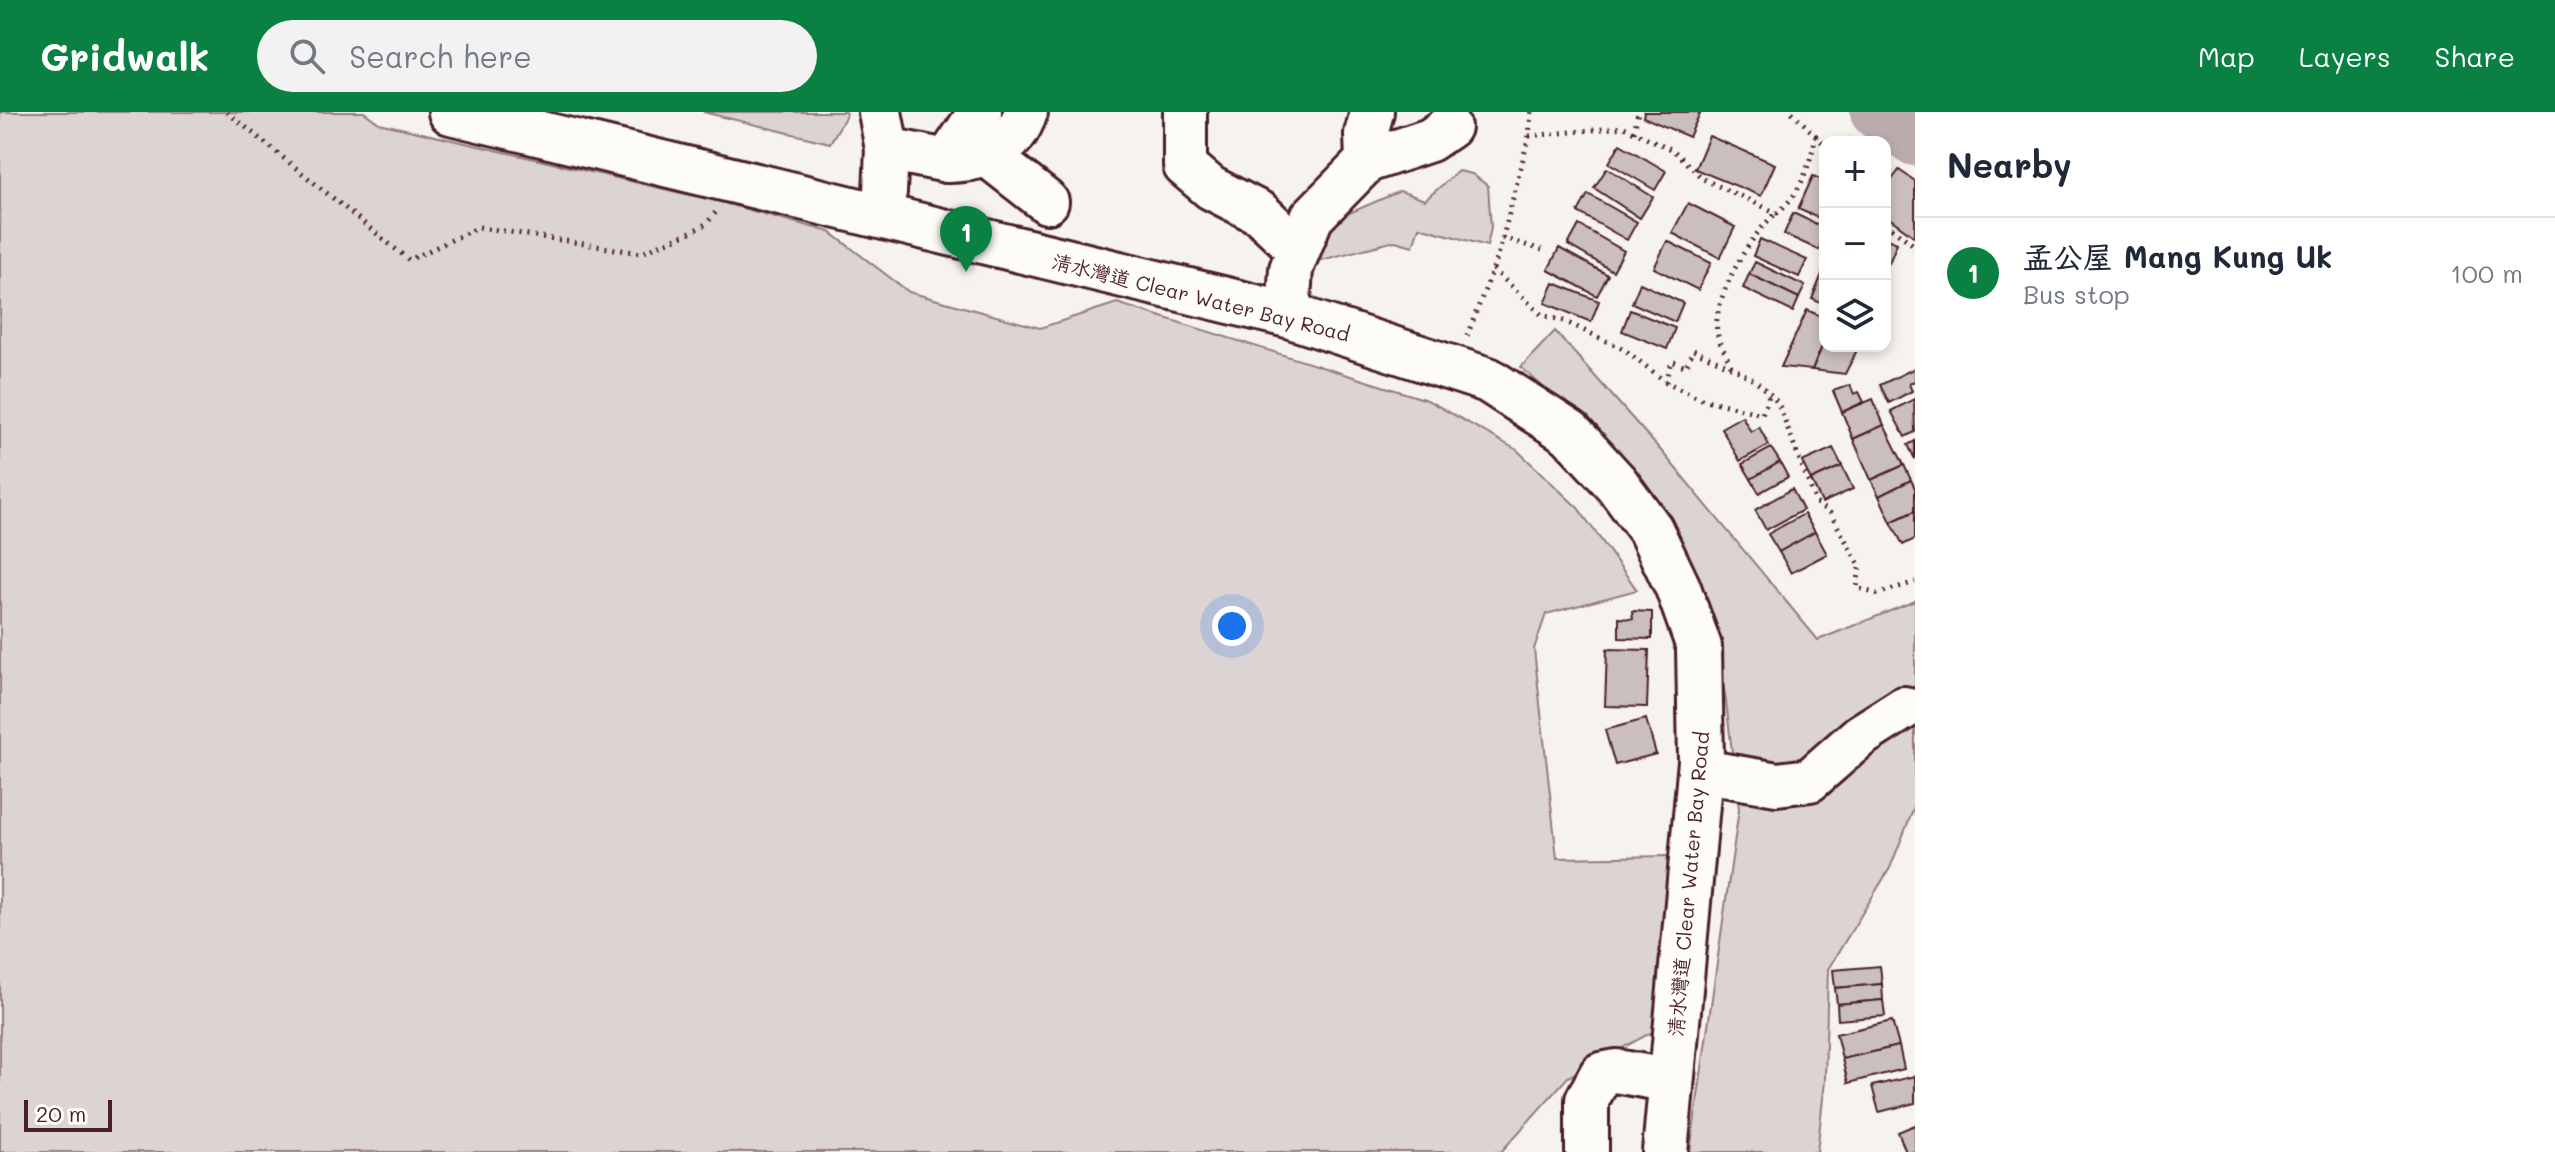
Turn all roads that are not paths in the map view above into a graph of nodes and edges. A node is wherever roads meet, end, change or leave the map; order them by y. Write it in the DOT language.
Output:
graph roads {
  1 [pos="451,112"];
  2 [pos="980,112"];
  3 [pos="1026,112"];
  4 [pos="1185,112"];
  5 [pos="1372,112"];
  6 [pos="1449,127"];
  7 [pos="884,131"];
  8 [pos="967,158"];
  9 [pos="1367,161"];
  10 [pos="1047,202"];
  11 [pos="879,214"];
  12 [pos="1298,249"];
  13 [pos="1288,315"];
  14 [pos="1904,708"];
  15 [pos="1701,771"];
  16 [pos="1672,1081"];
  17 [pos="1587,1152"];
  18 [pos="1665,1152"];
  1 -- 11 [label="main road, 清水灣道 Clear Water Bay Road"];
  2 -- 8 [label="street"];
  3 -- 8 [label="street"];
  4 -- 12 [label="street"];
  5 -- 9 [label="street"];
  6 -- 9 [label="street"];
  7 -- 8 [label="street"];
  7 -- 11 [label="street"];
  8 -- 10 [label="street"];
  9 -- 12 [label="street"];
  11 -- 13 [label="main road, 清水灣道 Clear Water Bay Road"];
  12 -- 13 [label="street"];
  13 -- 15 [label="main road, 清水灣道 Clear Water Bay Road"];
  14 -- 15 [label="street"];
  15 -- 16 [label="main road, 清水灣道 Clear Water Bay Road"];
  16 -- 17 [label="street"];
  16 -- 18 [label="main road, 清水灣道 Clear Water Bay Road"];
}
